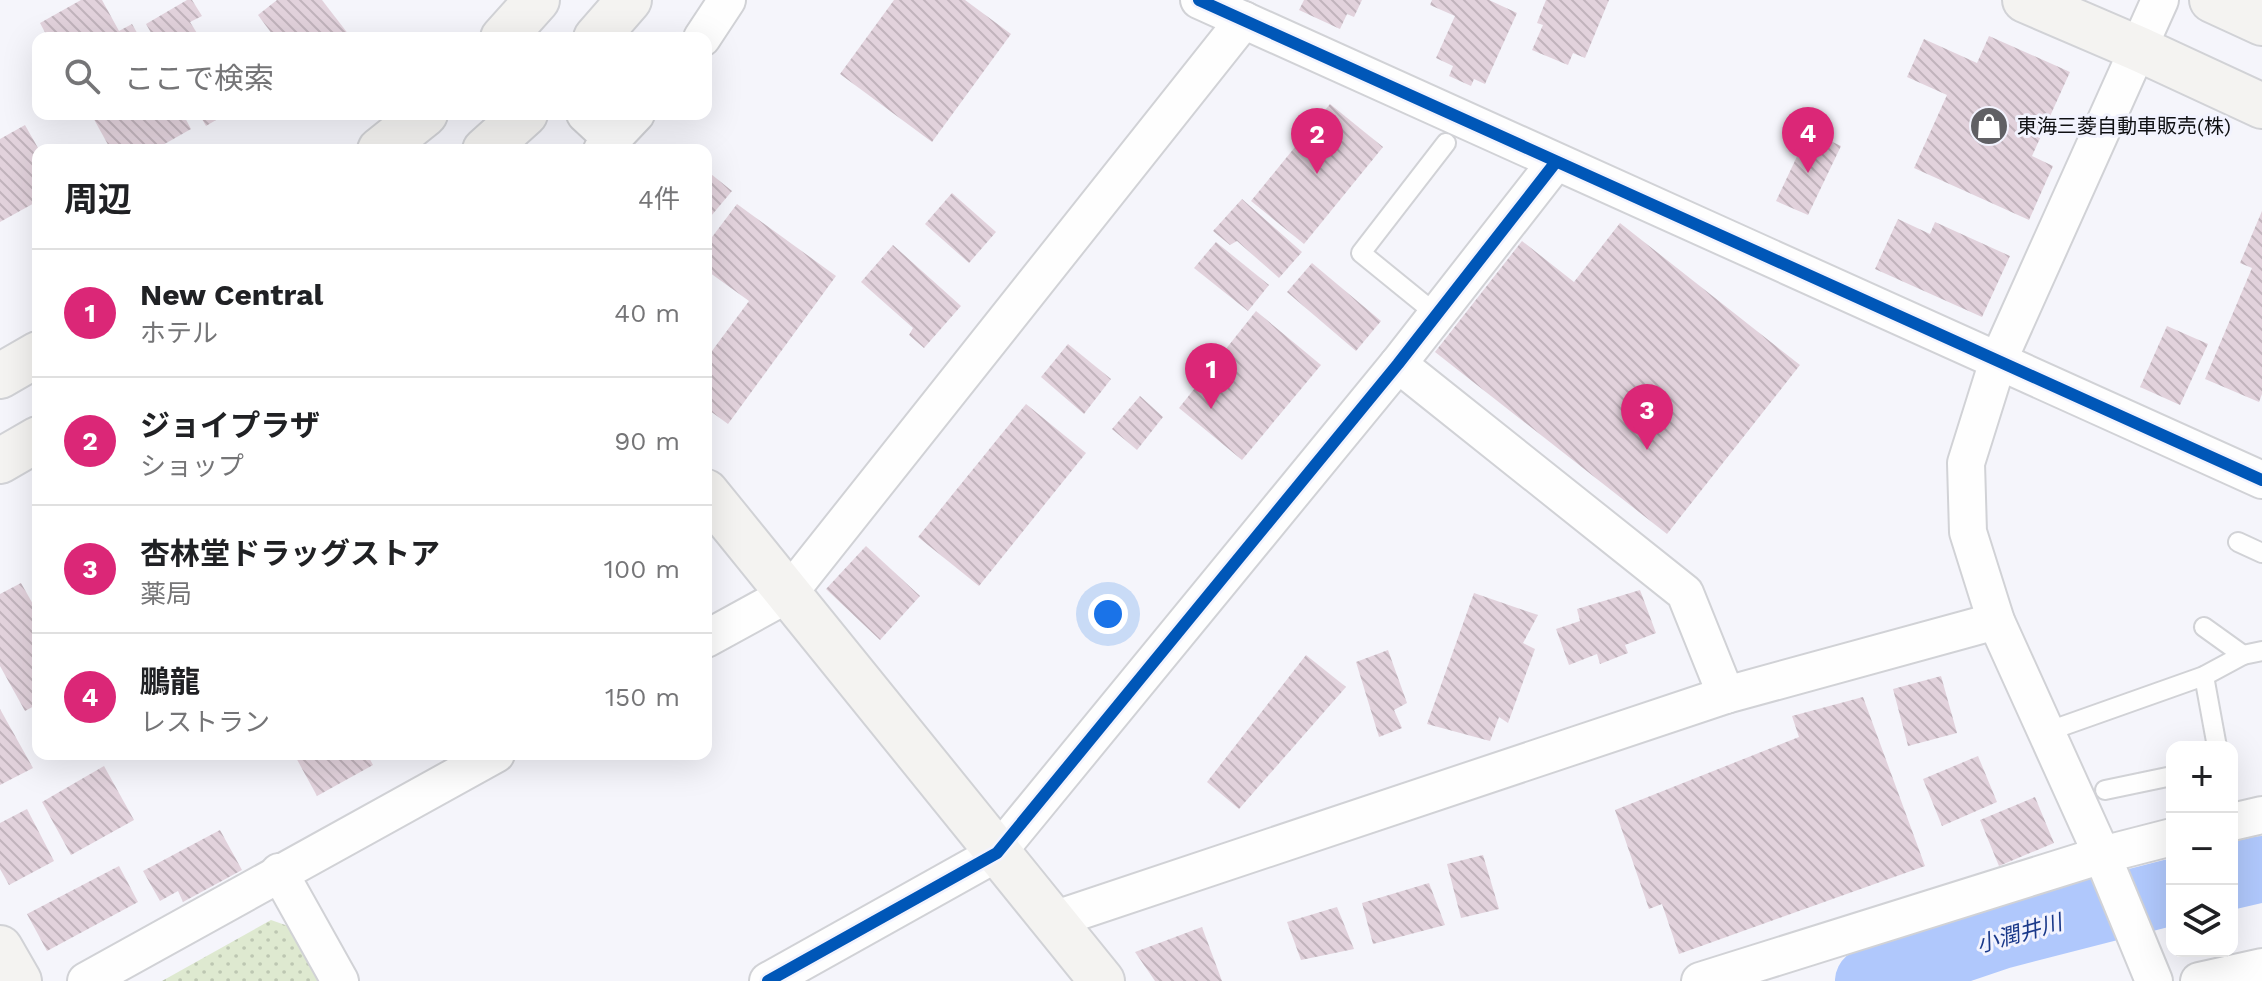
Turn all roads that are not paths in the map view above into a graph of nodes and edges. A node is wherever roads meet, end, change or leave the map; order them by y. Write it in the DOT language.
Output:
graph roads {
  1 [pos="629,0"];
  2 [pos="727,0"];
  3 [pos="1199,0"];
  4 [pos="2025,0"];
  5 [pos="2160,0"];
  6 [pos="2212,0"];
  7 [pos="1244,20"];
  8 [pos="2262,23"];
  9 [pos="601,32"];
  10 [pos="706,32"];
  11 [pos="2139,49"];
  12 [pos="2262,106"];
  13 [pos="418,120"];
  14 [pos="518,120"];
  15 [pos="594,120"];
  16 [pos="617,135"];
  17 [pos="1446,143"];
  18 [pos="388,144"];
  19 [pos="492,144"];
  20 [pos="1555,163"];
  21 [pos="1436,314"];
  22 [pos="32,357"];
  23 [pos="1998,361"];
  24 [pos="1398,364"];
  25 [pos="0,376"];
  26 [pos="32,442"];
  27 [pos="0,461"];
  28 [pos="2262,480"];
  29 [pos="712,499"];
  30 [pos="2238,542"];
  31 [pos="2262,553"];
  32 [pos="788,594"];
  33 [pos="1996,621"];
  34 [pos="2204,627"];
  35 [pos="712,636"];
  36 [pos="2262,651"];
  37 [pos="2243,655"];
  38 [pos="2204,676"];
  39 [pos="1726,695"];
  40 [pos="2046,732"];
  41 [pos="2216,741"];
  42 [pos="485,760"];
  43 [pos="2166,777"];
  44 [pos="2105,790"];
  45 [pos="2262,815"];
  46 [pos="2238,821"];
  47 [pos="2166,839"];
  48 [pos="997,853"];
  49 [pos="2102,855"];
  50 [pos="279,872"];
  51 [pos="1053,920"];
  52 [pos="2262,967"];
  53 [pos="86,981"];
  54 [pos="340,981"];
  55 [pos="768,981"];
  56 [pos="1102,981"];
  57 [pos="1700,981"];
  58 [pos="2154,981"];
  59 [pos="2199,981"];
  1 -- 9 [label="street"];
  2 -- 10 [label="street"];
  3 -- 7 [label="street"];
  4 -- 11 [label="street"];
  5 -- 11 [label="street"];
  6 -- 8 [label="street"];
  7 -- 20 [label="street"];
  7 -- 32 [label="street"];
  11 -- 12 [label="street"];
  11 -- 23 [label="street"];
  13 -- 18 [label="street"];
  14 -- 19 [label="street"];
  15 -- 16 [label="street"];
  17 -- 21 [label="lane"];
  20 -- 21 [label="street"];
  20 -- 23 [label="street"];
  21 -- 24 [label="street"];
  22 -- 25 [label="street"];
  23 -- 28 [label="street"];
  23 -- 33 [label="street"];
  24 -- 39 [label="street"];
  24 -- 48 [label="street"];
  26 -- 27 [label="street"];
  29 -- 32 [label="street"];
  30 -- 31 [label="lane"];
  32 -- 35 [label="street"];
  32 -- 48 [label="street"];
  33 -- 39 [label="street"];
  33 -- 40 [label="street"];
  34 -- 37 [label="lane"];
  36 -- 37 [label="lane"];
  37 -- 38 [label="lane"];
  38 -- 40 [label="lane"];
  38 -- 41 [label="lane"];
  39 -- 51 [label="street"];
  40 -- 49 [label="street"];
  42 -- 50 [label="street"];
  43 -- 44 [label="lane"];
  45 -- 46 [label="street"];
  47 -- 49 [label="street"];
  48 -- 51 [label="street"];
  48 -- 55 [label="street"];
  49 -- 57 [label="street"];
  49 -- 58 [label="street"];
  50 -- 53 [label="street"];
  50 -- 54 [label="street"];
  51 -- 56 [label="street"];
  52 -- 59 [label="street"];
}
